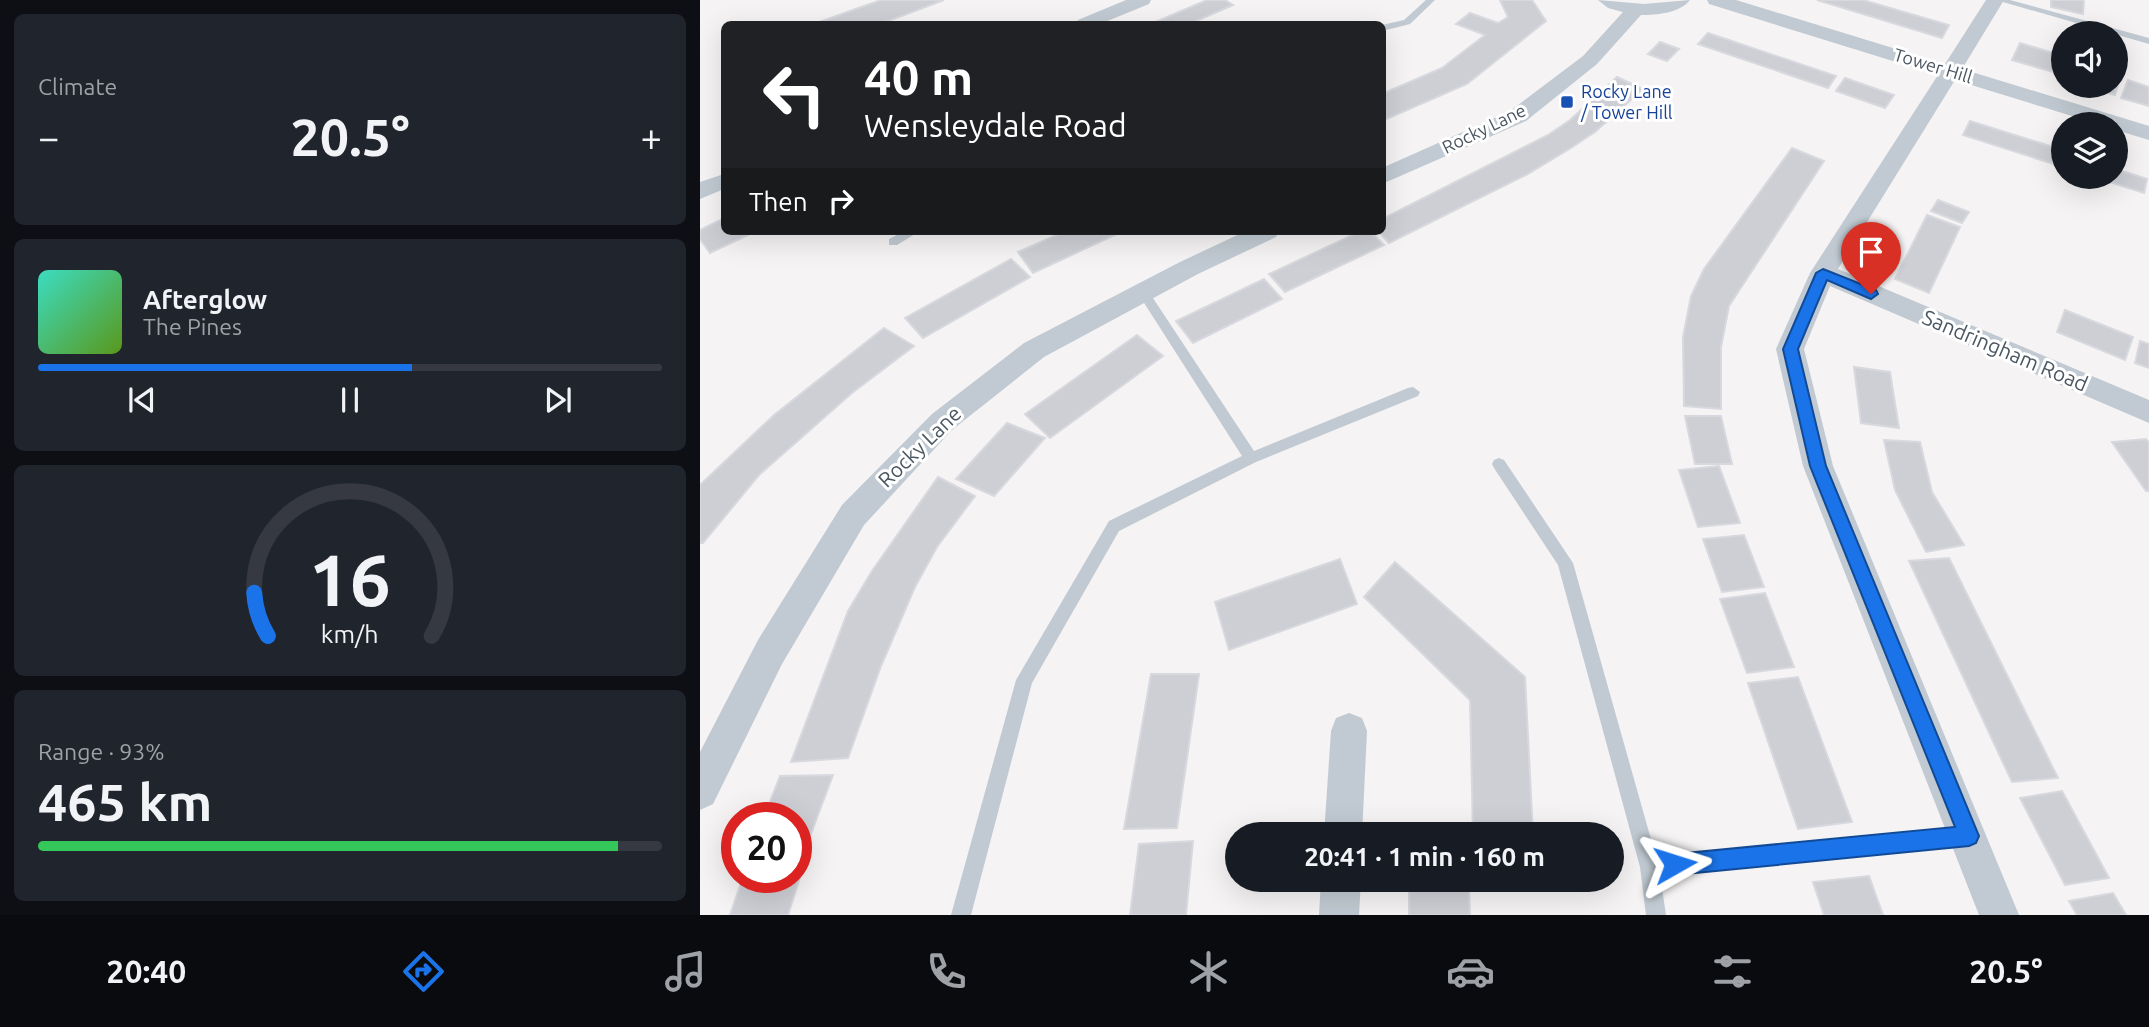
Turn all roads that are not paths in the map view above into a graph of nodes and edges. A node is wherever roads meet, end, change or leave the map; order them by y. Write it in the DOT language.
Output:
graph roads {
  1 [pos="1142,0"];
  2 [pos="1431,0"];
  3 [pos="1606,0"];
  4 [pos="1681,0"];
  5 [pos="1717,0"];
  6 [pos="1998,0"];
  7 [pos="1636,9"];
  8 [pos="1093,21"];
  9 [pos="1386,28"];
  10 [pos="2149,41"];
  11 [pos="1949,70"];
  12 [pos="2149,133"];
  13 [pos="1386,175"];
  14 [pos="721,182"];
  15 [pos="700,191"];
  16 [pos="906,235"];
  17 [pos="1259,235"];
  18 [pos="892,242"];
  19 [pos="1823,273"];
  20 [pos="1143,292"];
  21 [pos="1413,392"];
  22 [pos="2149,412"];
  23 [pos="1251,458"];
  24 [pos="1499,464"];
  25 [pos="1349,732"];
  26 [pos="700,791"];
  27 [pos="1344,822"];
  28 [pos="1969,836"];
  29 [pos="1649,867"];
  30 [pos="1340,892"];
  31 [pos="961,915"];
  32 [pos="1339,915"];
  33 [pos="1656,915"];
  34 [pos="1999,915"];
  1 -- 8 [label="street"];
  2 -- 9 [label="lane"];
  3 -- 7 [label="street"];
  4 -- 7 [label="street"];
  5 -- 11 [label="street, Tower Hill"];
  6 -- 10 [label="lane"];
  6 -- 11 [label="street"];
  7 -- 13 [label="street, Rocky Lane"];
  11 -- 12 [label="street, Tower Hill"];
  11 -- 19 [label="street"];
  14 -- 15 [label="street"];
  16 -- 18 [label="lane"];
  17 -- 20 [label="street, Rocky Lane"];
  19 -- 22 [label="street, Sandringham Road"];
  19 -- 28 [label="street"];
  20 -- 23 [label="lane"];
  20 -- 26 [label="street, Rocky Lane"];
  21 -- 23 [label="lane"];
  23 -- 31 [label="lane"];
  24 -- 29 [label="lane"];
  25 -- 27 [label="street"];
  28 -- 29 [label="lane"];
  28 -- 34 [label="street"];
  29 -- 33 [label="lane"];
  30 -- 32 [label="street"];
}
